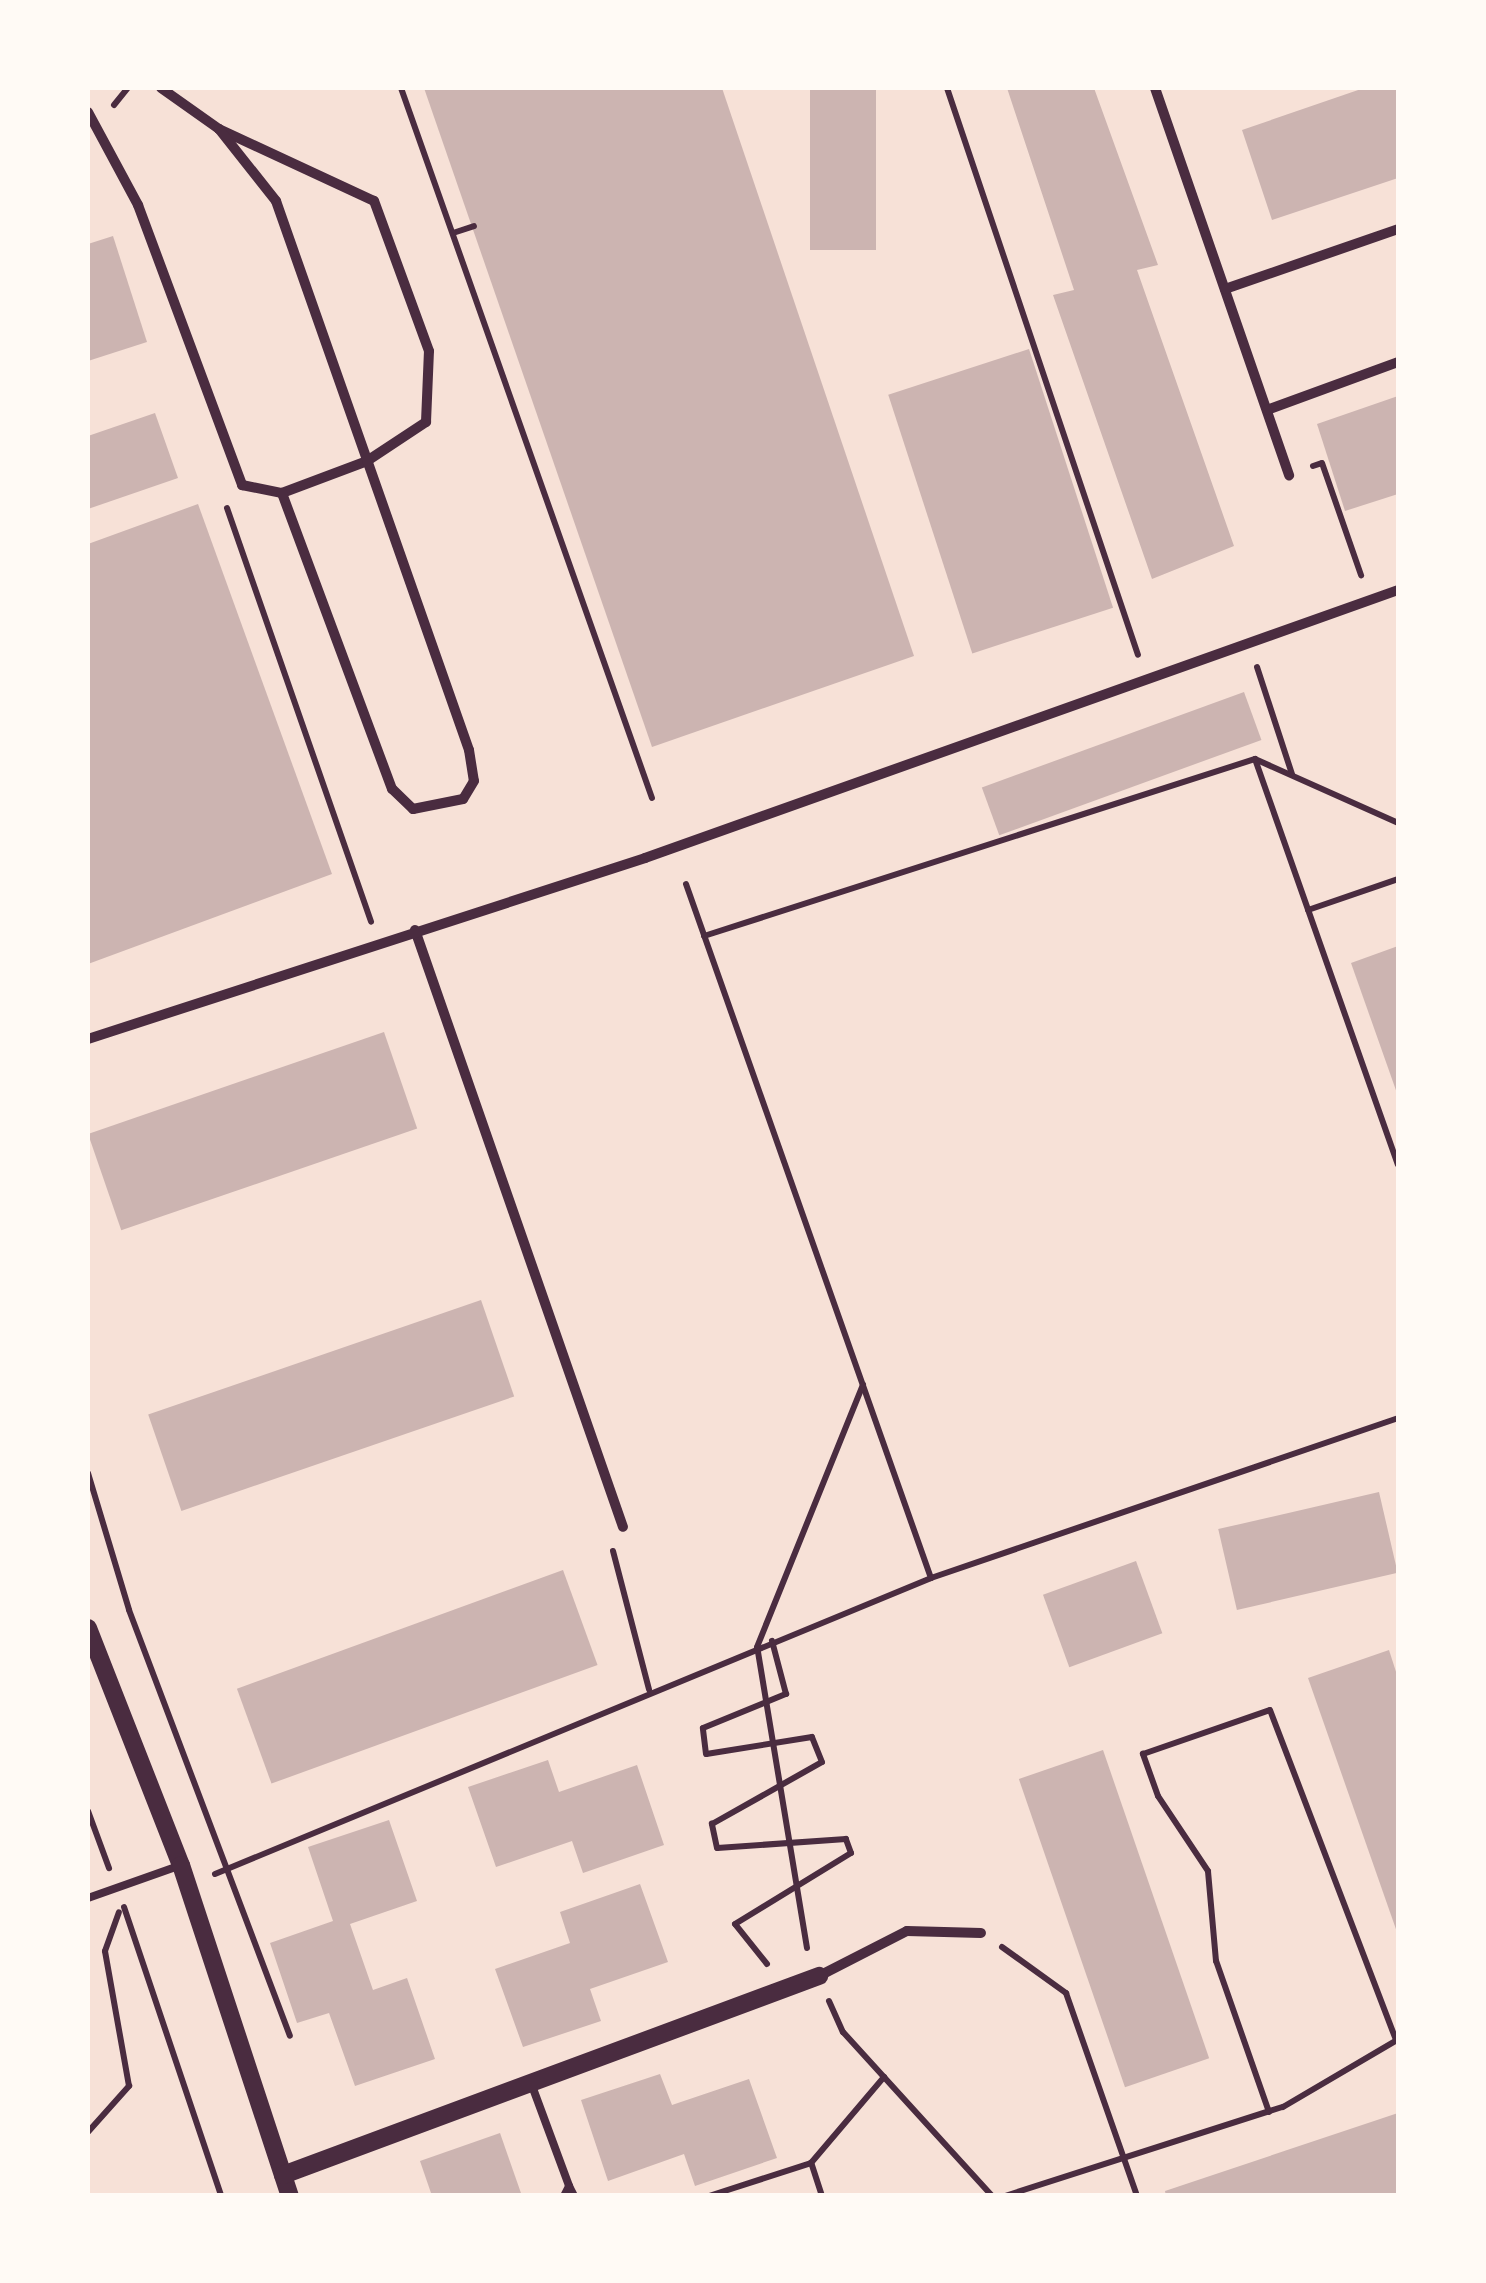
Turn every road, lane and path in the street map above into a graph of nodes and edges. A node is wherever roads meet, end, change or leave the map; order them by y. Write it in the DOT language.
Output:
graph roads {
  1 [pos="161,88"];
  2 [pos="401,88"];
  3 [pos="947,88"];
  4 [pos="1155,88"];
  5 [pos="88,112"];
  6 [pos="219,128"];
  7 [pos="474,226"];
  8 [pos="1398,229"];
  9 [pos="453,233"];
  10 [pos="1225,289"];
  11 [pos="1398,362"];
  12 [pos="1267,410"];
  13 [pos="368,461"];
  14 [pos="1322,463"];
  15 [pos="1289,475"];
  16 [pos="282,493"];
  17 [pos="224,498"];
  18 [pos="1398,590"];
  19 [pos="1370,599"];
  20 [pos="1248,641"];
  21 [pos="1146,678"];
  22 [pos="1255,759"];
  23 [pos="1292,775"];
  24 [pos="652,798"];
  25 [pos="1398,823"];
  26 [pos="1398,879"];
  27 [pos="686,884"];
  28 [pos="1308,910"];
  29 [pos="415,930"];
  30 [pos="704,936"];
  31 [pos="378,942"];
  32 [pos="88,1039"];
  33 [pos="1398,1165"];
  34 [pos="863,1385"];
  35 [pos="1398,1418"];
  36 [pos="88,1472"];
  37 [pos="623,1527"];
  38 [pos="932,1578"];
  39 [pos="88,1628"];
  40 [pos="772,1641"];
  41 [pos="757,1647"];
  42 [pos="649,1690"];
  43 [pos="766,1702"];
  44 [pos="773,1743"];
  45 [pos="780,1786"];
  46 [pos="88,1811"];
  47 [pos="790,1842"];
  48 [pos="231,1869"];
  49 [pos="184,1874"];
  50 [pos="796,1886"];
  51 [pos="117,1888"];
  52 [pos="88,1898"];
  53 [pos="122,1902"];
  54 [pos="981,1932"];
  55 [pos="806,1946"];
  56 [pos="818,1976"];
  57 [pos="786,1988"];
  58 [pos="290,2036"];
  59 [pos="1397,2040"];
  60 [pos="884,2077"];
  61 [pos="530,2083"];
  62 [pos="1268,2112"];
  63 [pos="88,2132"];
  64 [pos="1129,2157"];
  65 [pos="811,2163"];
  66 [pos="283,2174"];
  67 [pos="566,2191"];
  68 [pos="220,2196"];
  69 [pos="290,2196"];
  70 [pos="574,2196"];
  71 [pos="687,2196"];
  72 [pos="707,2196"];
  73 [pos="822,2196"];
  74 [pos="992,2196"];
  75 [pos="1005,2196"];
  76 [pos="1136,2196"];
  1 -- 6 [label="street"];
  2 -- 9 [label="path"];
  3 -- 21 [label="path"];
  4 -- 10 [label="street"];
  5 -- 16 [label="street"];
  6 -- 13 [label="street"];
  6 -- 13 [label="street"];
  7 -- 9 [label="path"];
  8 -- 10 [label="street"];
  9 -- 24 [label="path"];
  10 -- 12 [label="street"];
  11 -- 12 [label="street"];
  12 -- 15 [label="street"];
  13 -- 16 [label="street"];
  13 -- 16 [label="street"];
  14 -- 19 [label="path"];
  17 -- 31 [label="path"];
  18 -- 19 [label="street"];
  19 -- 20 [label="street"];
  20 -- 21 [label="street"];
  20 -- 23 [label="path"];
  21 -- 29 [label="street"];
  22 -- 23 [label="path"];
  22 -- 28 [label="path"];
  22 -- 30 [label="path"];
  23 -- 25 [label="path"];
  26 -- 28 [label="path"];
  27 -- 30 [label="path"];
  28 -- 33 [label="path"];
  29 -- 31 [label="street"];
  29 -- 37 [label="street"];
  30 -- 34 [label="path"];
  31 -- 32 [label="street"];
  34 -- 38 [label="path"];
  34 -- 41 [label="path"];
  35 -- 38 [label="path"];
  36 -- 48 [label="path"];
  37 -- 42 [label="path"];
  38 -- 40 [label="path"];
  39 -- 49 [label="street"];
  40 -- 41 [label="path"];
  40 -- 43 [label="path"];
  41 -- 42 [label="path"];
  41 -- 43 [label="path"];
  42 -- 48 [label="path"];
  43 -- 44 [label="path"];
  43 -- 44 [label="path"];
  44 -- 45 [label="path"];
  44 -- 45 [label="path"];
  45 -- 47 [label="path"];
  45 -- 47 [label="path"];
  46 -- 51 [label="path"];
  47 -- 50 [label="path"];
  47 -- 50 [label="path"];
  48 -- 49 [label="path"];
  48 -- 58 [label="path"];
  49 -- 51 [label="lane"];
  49 -- 53 [label="path"];
  49 -- 66 [label="street"];
  50 -- 55 [label="path"];
  50 -- 57 [label="path"];
  51 -- 52 [label="lane"];
  51 -- 53 [label="path"];
  53 -- 63 [label="path"];
  53 -- 68 [label="path"];
  54 -- 56 [label="street"];
  54 -- 64 [label="path"];
  56 -- 57 [label="street"];
  56 -- 60 [label="path"];
  57 -- 61 [label="street"];
  59 -- 62 [label="path"];
  59 -- 62 [label="path"];
  60 -- 65 [label="path"];
  60 -- 74 [label="path"];
  61 -- 66 [label="street"];
  61 -- 67 [label="lane"];
  62 -- 64 [label="path"];
  64 -- 75 [label="path"];
  64 -- 76 [label="path"];
  65 -- 72 [label="path"];
  65 -- 73 [label="path"];
  66 -- 69 [label="street"];
  67 -- 70 [label="lane"];
  71 -- 72 [label="path"];
}
